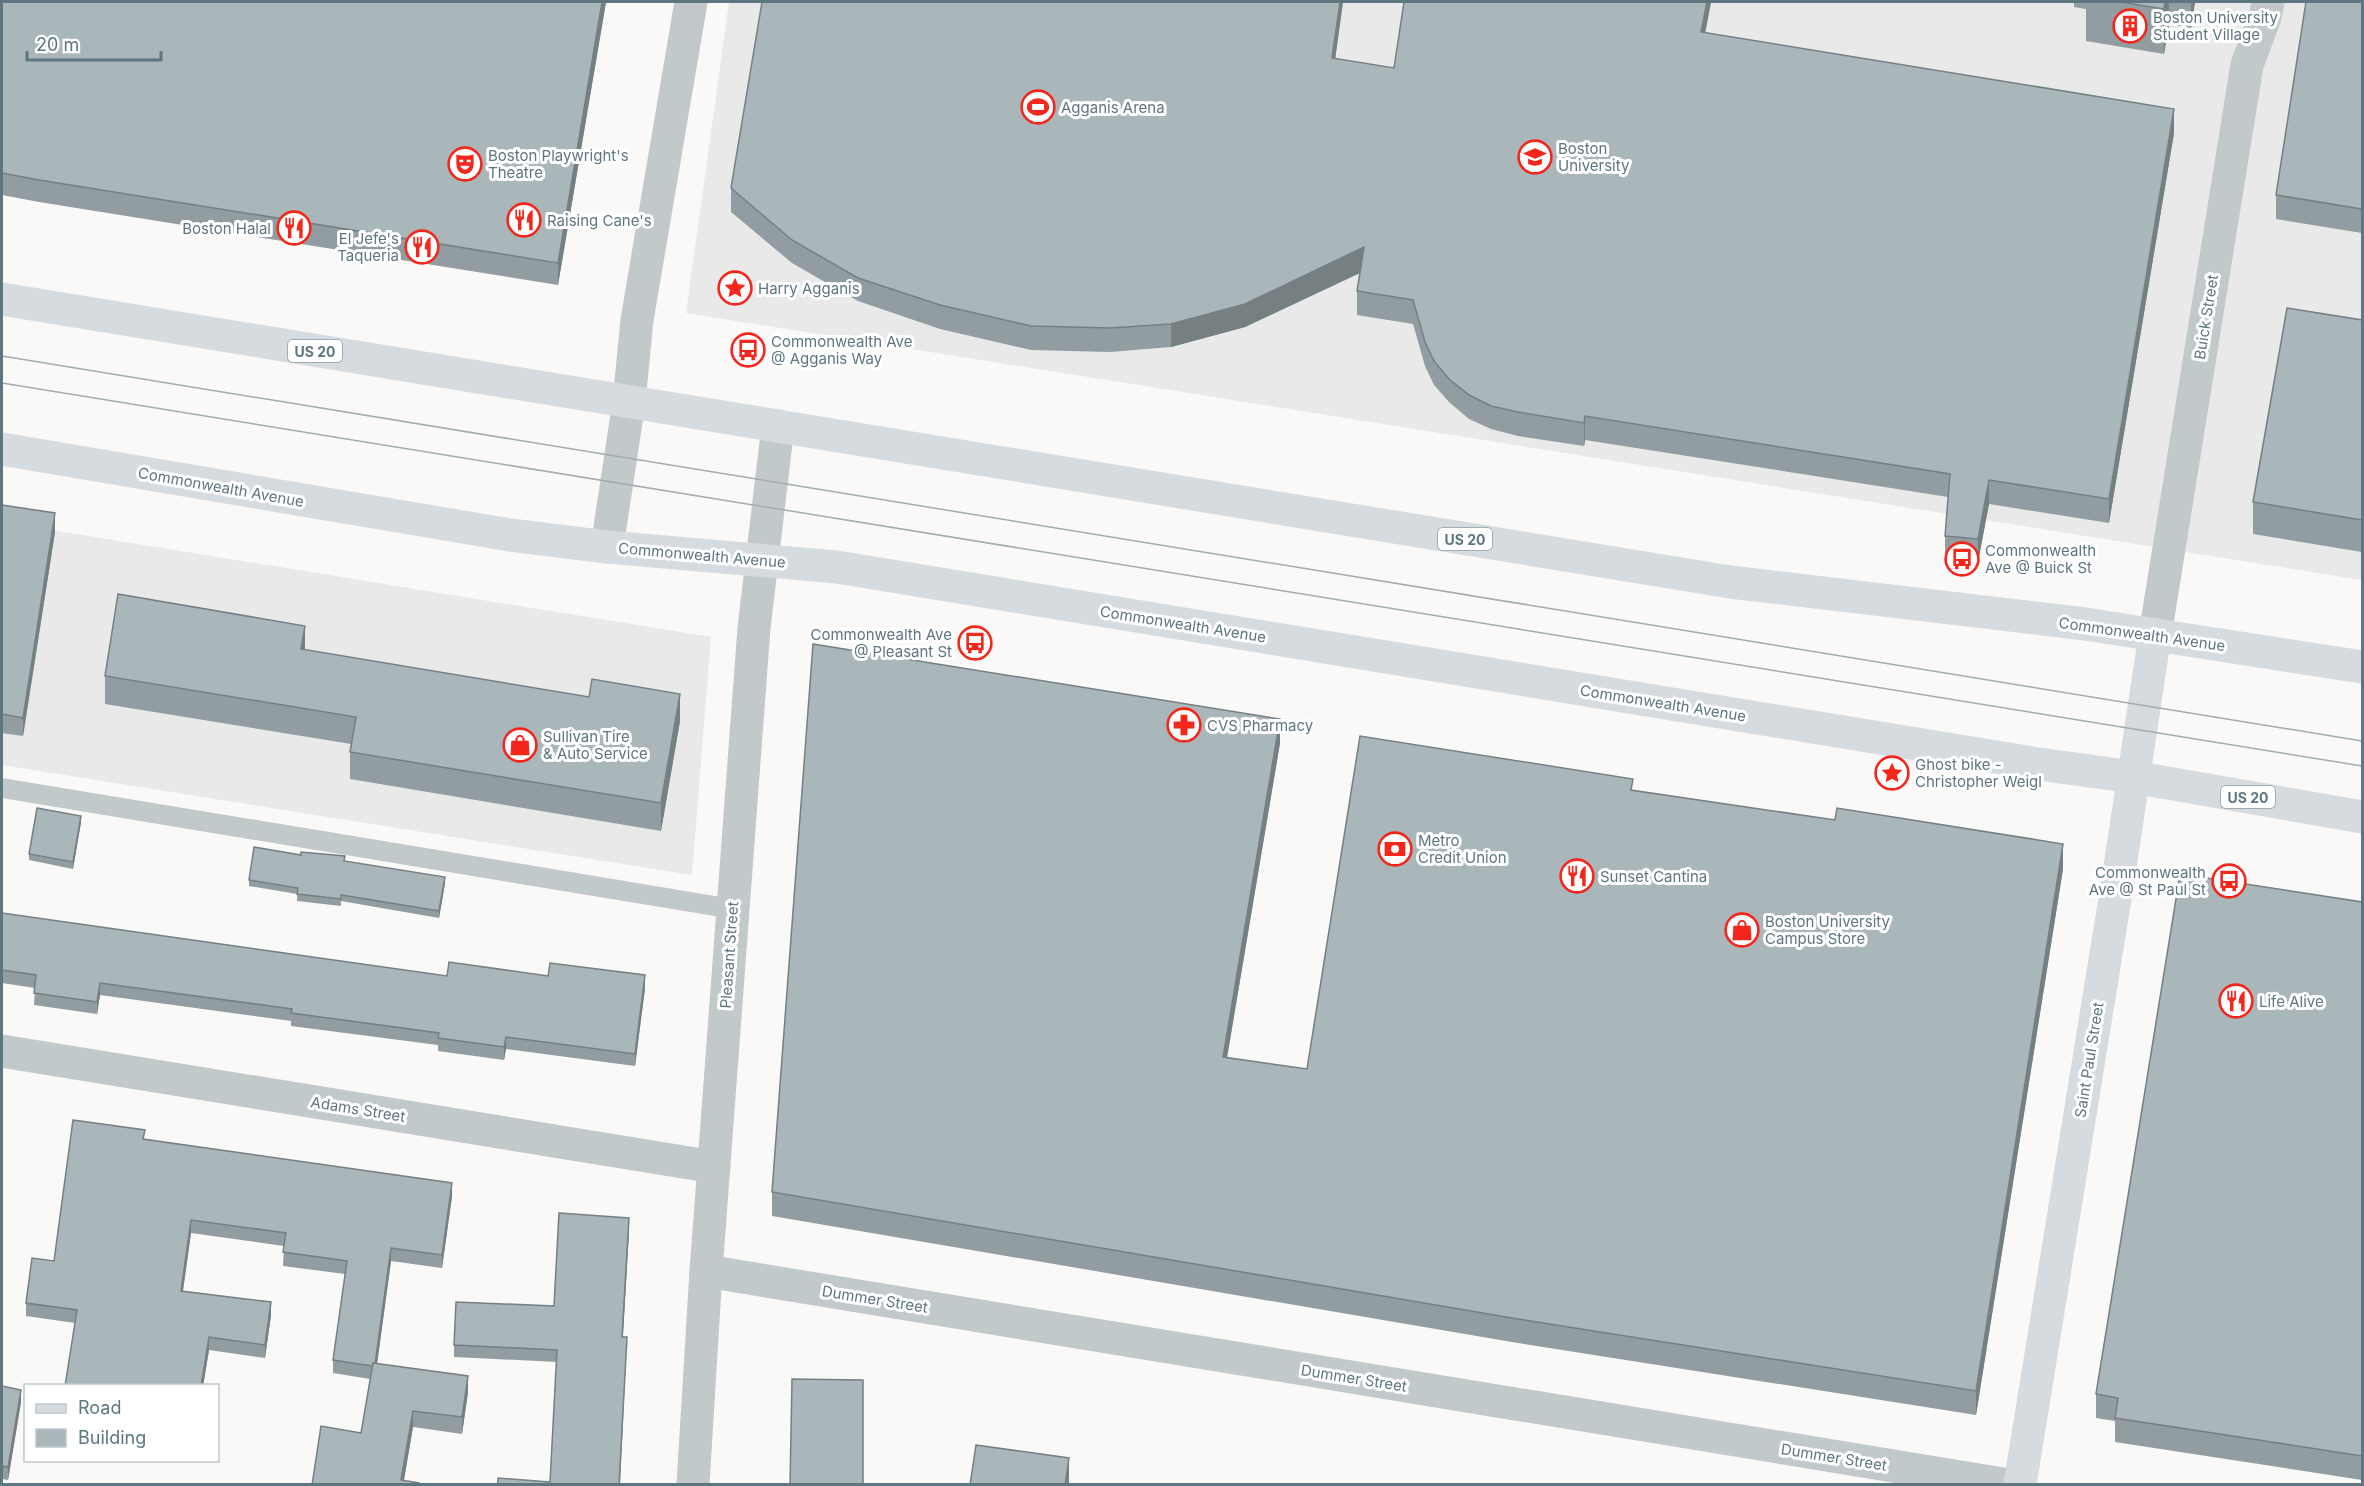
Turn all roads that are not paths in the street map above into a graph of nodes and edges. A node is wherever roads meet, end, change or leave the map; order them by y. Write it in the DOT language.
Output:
graph roads {
  1 [pos="692,2"];
  2 [pos="2268,2"];
  3 [pos="2,299"];
  4 [pos="630,402"];
  5 [pos="778,426"];
  6 [pos="2,448"];
  7 [pos="607,547"];
  8 [pos="760,560"];
  9 [pos="2155,635"];
  10 [pos="2362,667"];
  11 [pos="2133,777"];
  12 [pos="2,788"];
  13 [pos="2362,817"];
  14 [pos="733,909"];
  15 [pos="2,1052"];
  16 [pos="714,1167"];
  17 [pos="706,1271"];
  18 [pos="693,1485"];
  19 [pos="2003,1485"];
  20 [pos="2020,1485"];
  1 -- 4 [label="street"];
  2 -- 9 [label="street, Buick Street"];
  3 -- 4 [label="main road, Commonwealth Avenue / US 20"];
  4 -- 5 [label="main road, Commonwealth Avenue / US 20"];
  4 -- 7 [label="street"];
  5 -- 8 [label="street, Pleasant Street"];
  5 -- 9 [label="main road, Commonwealth Avenue / US 20"];
  6 -- 7 [label="main road, Commonwealth Avenue / US 20"];
  7 -- 8 [label="main road, Commonwealth Avenue / US 20"];
  8 -- 11 [label="main road, Commonwealth Avenue / US 20"];
  8 -- 14 [label="street, Pleasant Street"];
  9 -- 10 [label="main road, Commonwealth Avenue / US 20"];
  9 -- 11 [label="main road, Saint Paul Street"];
  11 -- 13 [label="main road, Commonwealth Avenue / US 20"];
  11 -- 20 [label="main road, Saint Paul Street"];
  12 -- 14 [label="lane"];
  14 -- 16 [label="street, Pleasant Street"];
  15 -- 16 [label="street, Adams Street"];
  16 -- 17 [label="street, Pleasant Street"];
  17 -- 18 [label="street, Pleasant Street"];
  17 -- 19 [label="street, Dummer Street"];
}
